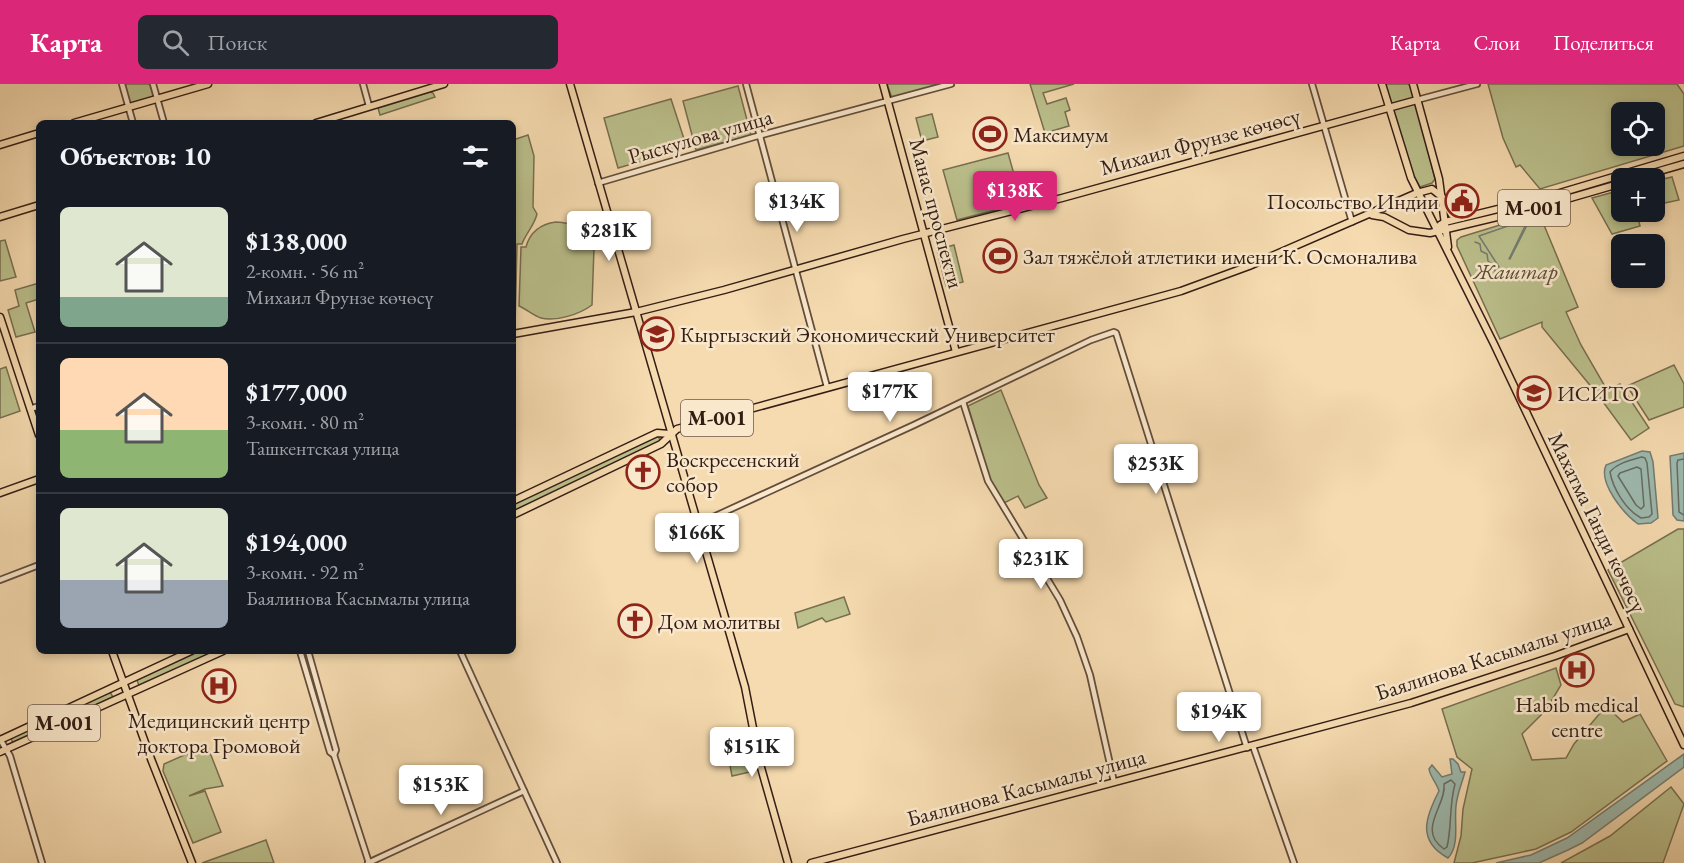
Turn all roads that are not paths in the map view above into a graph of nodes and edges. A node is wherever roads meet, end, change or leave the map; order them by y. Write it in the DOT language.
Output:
graph roads {
  1 [pos="122,84"];
  2 [pos="153,84"];
  3 [pos="208,84"];
  4 [pos="363,84"];
  5 [pos="444,84"];
  6 [pos="570,84"];
  7 [pos="746,84"];
  8 [pos="883,84"];
  9 [pos="951,84"];
  10 [pos="1312,84"];
  11 [pos="1382,84"];
  12 [pos="1413,84"];
  13 [pos="1477,84"];
  14 [pos="436,85"];
  15 [pos="157,99"];
  16 [pos="888,100"];
  17 [pos="1417,100"];
  18 [pos="369,106"];
  19 [pos="129,107"];
  20 [pos="1389,108"];
  21 [pos="84,120"];
  22 [pos="132,120"];
  23 [pos="163,120"];
  24 [pos="325,120"];
  25 [pos="1323,126"];
  26 [pos="36,134"];
  27 [pos="759,136"];
  28 [pos="0,145"];
  29 [pos="1684,156"];
  30 [pos="1684,164"];
  31 [pos="1665,169"];
  32 [pos="598,183"];
  33 [pos="1611,186"];
  34 [pos="1417,193"];
  35 [pos="1442,198"];
  36 [pos="36,206"];
  37 [pos="1425,208"];
  38 [pos="1368,215"];
  39 [pos="0,217"];
  40 [pos="1463,218"];
  41 [pos="1352,222"];
  42 [pos="1475,223"];
  43 [pos="1445,226"];
  44 [pos="1437,231"];
  45 [pos="924,233"];
  46 [pos="1448,250"];
  47 [pos="1452,258"];
  48 [pos="795,270"];
  49 [pos="636,312"];
  50 [pos="0,317"];
  51 [pos="516,333"];
  52 [pos="956,352"];
  53 [pos="827,387"];
  54 [pos="963,402"];
  55 [pos="36,407"];
  56 [pos="30,409"];
  57 [pos="36,426"];
  58 [pos="670,434"];
  59 [pos="36,480"];
  60 [pos="0,493"];
  61 [pos="516,500"];
  62 [pos="516,514"];
  63 [pos="698,524"];
  64 [pos="36,566"];
  65 [pos="0,580"];
  66 [pos="1629,629"];
  67 [pos="113,654"];
  68 [pos="184,654"];
  69 [pos="216,654"];
  70 [pos="301,654"];
  71 [pos="309,654"];
  72 [pos="461,654"];
  73 [pos="123,682"];
  74 [pos="128,694"];
  75 [pos="0,739"];
  76 [pos="1684,745"];
  77 [pos="1250,747"];
  78 [pos="3,751"];
  79 [pos="334,754"];
  80 [pos="1114,782"];
  81 [pos="524,791"];
  82 [pos="42,863"];
  83 [pos="192,863"];
  84 [pos="368,863"];
  85 [pos="556,863"];
  86 [pos="788,863"];
  87 [pos="811,863"];
  88 [pos="1294,863"];
  1 -- 19 [label="street"];
  2 -- 15 [label="street"];
  3 -- 15 [label="main road"];
  4 -- 18 [label="street"];
  5 -- 14 [label="main road"];
  6 -- 32 [label="main road"];
  7 -- 27 [label="street"];
  8 -- 16 [label="main road, Манас проспекти"];
  9 -- 16 [label="street, Рыскулова улица"];
  10 -- 25 [label="street"];
  11 -- 20 [label="main road, Махатма Ганди көчөсү"];
  12 -- 17 [label="main road"];
  13 -- 17 [label="street, Михаил Фрунзе көчөсү"];
  14 -- 18 [label="main road"];
  15 -- 19 [label="main road"];
  15 -- 23 [label="street"];
  16 -- 27 [label="street, Рыскулова улица"];
  16 -- 45 [label="main road, Манас проспекти"];
  17 -- 20 [label="main road, Михаил Фрунзе көчөсү"];
  17 -- 35 [label="main road"];
  18 -- 24 [label="main road"];
  19 -- 21 [label="main road"];
  19 -- 22 [label="street"];
  20 -- 25 [label="main road, Михаил Фрунзе көчөсү"];
  20 -- 34 [label="main road, Махатма Ганди көчөсү"];
  25 -- 41 [label="street"];
  25 -- 45 [label="main road, Михаил Фрунзе көчөсү"];
  26 -- 28 [label="main road"];
  27 -- 32 [label="street, Рыскулова улица"];
  27 -- 48 [label="street"];
  29 -- 40 [label="main road, М-001"];
  30 -- 31 [label="main road"];
  32 -- 49 [label="main road"];
  33 -- 42 [label="main road, М-001"];
  34 -- 35 [label="main road"];
  34 -- 37 [label="main road, Махатма Ганди көчөсү"];
  34 -- 38 [label="main road, М-001"];
  35 -- 37 [label="main road"];
  35 -- 40 [label="main road"];
  35 -- 43 [label="main road"];
  36 -- 39 [label="main road"];
  37 -- 44 [label="main road, Махатма Ганди көчөсү"];
  38 -- 41 [label="main road, М-001"];
  38 -- 44 [label="main road, М-001"];
  40 -- 43 [label="main road, М-001"];
  41 -- 52 [label="main road, М-001"];
  42 -- 43 [label="main road, М-001"];
  42 -- 47 [label="main road"];
  43 -- 44 [label="main road, М-001"];
  43 -- 46 [label="main road"];
  44 -- 46 [label="main road, Махатма Ганди көчөсү"];
  45 -- 48 [label="main road, Михаил Фрунзе көчөсү"];
  45 -- 52 [label="main road, Манас проспекти"];
  46 -- 47 [label="main road, Махатма Ганди көчөсү"];
  47 -- 66 [label="main road, Махатма Ганди көчөсү"];
  48 -- 49 [label="main road, Михаил Фрунзе көчөсү"];
  48 -- 53 [label="street"];
  49 -- 51 [label="main road, Михаил Фрунзе көчөсү"];
  49 -- 58 [label="main road"];
  50 -- 56 [label="main road"];
  52 -- 53 [label="main road, М-001"];
  53 -- 58 [label="main road, М-001"];
  54 -- 63 [label="street"];
  54 -- 77 [label="street"];
  54 -- 80 [label="street"];
  55 -- 56 [label="street"];
  56 -- 57 [label="main road"];
  58 -- 61 [label="main road, М-001"];
  58 -- 62 [label="main road, М-001"];
  58 -- 63 [label="main road"];
  59 -- 60 [label="main road"];
  63 -- 86 [label="main road"];
  64 -- 65 [label="street"];
  66 -- 76 [label="main road, Махатма Ганди көчөсү"];
  66 -- 77 [label="main road, Баялинова Касымалы улица"];
  67 -- 73 [label="main road"];
  68 -- 73 [label="main road, М-001"];
  69 -- 74 [label="main road, М-001"];
  70 -- 79 [label="street"];
  71 -- 79 [label="street"];
  72 -- 81 [label="street"];
  73 -- 74 [label="main road"];
  73 -- 75 [label="main road, М-001"];
  74 -- 78 [label="main road, М-001"];
  74 -- 83 [label="main road"];
  75 -- 78 [label="street"];
  77 -- 80 [label="main road, Баялинова Касымалы улица"];
  77 -- 88 [label="street"];
  78 -- 82 [label="street"];
  79 -- 84 [label="street"];
  80 -- 87 [label="main road, Баялинова Касымалы улица"];
  81 -- 84 [label="street"];
  81 -- 85 [label="street"];
}
